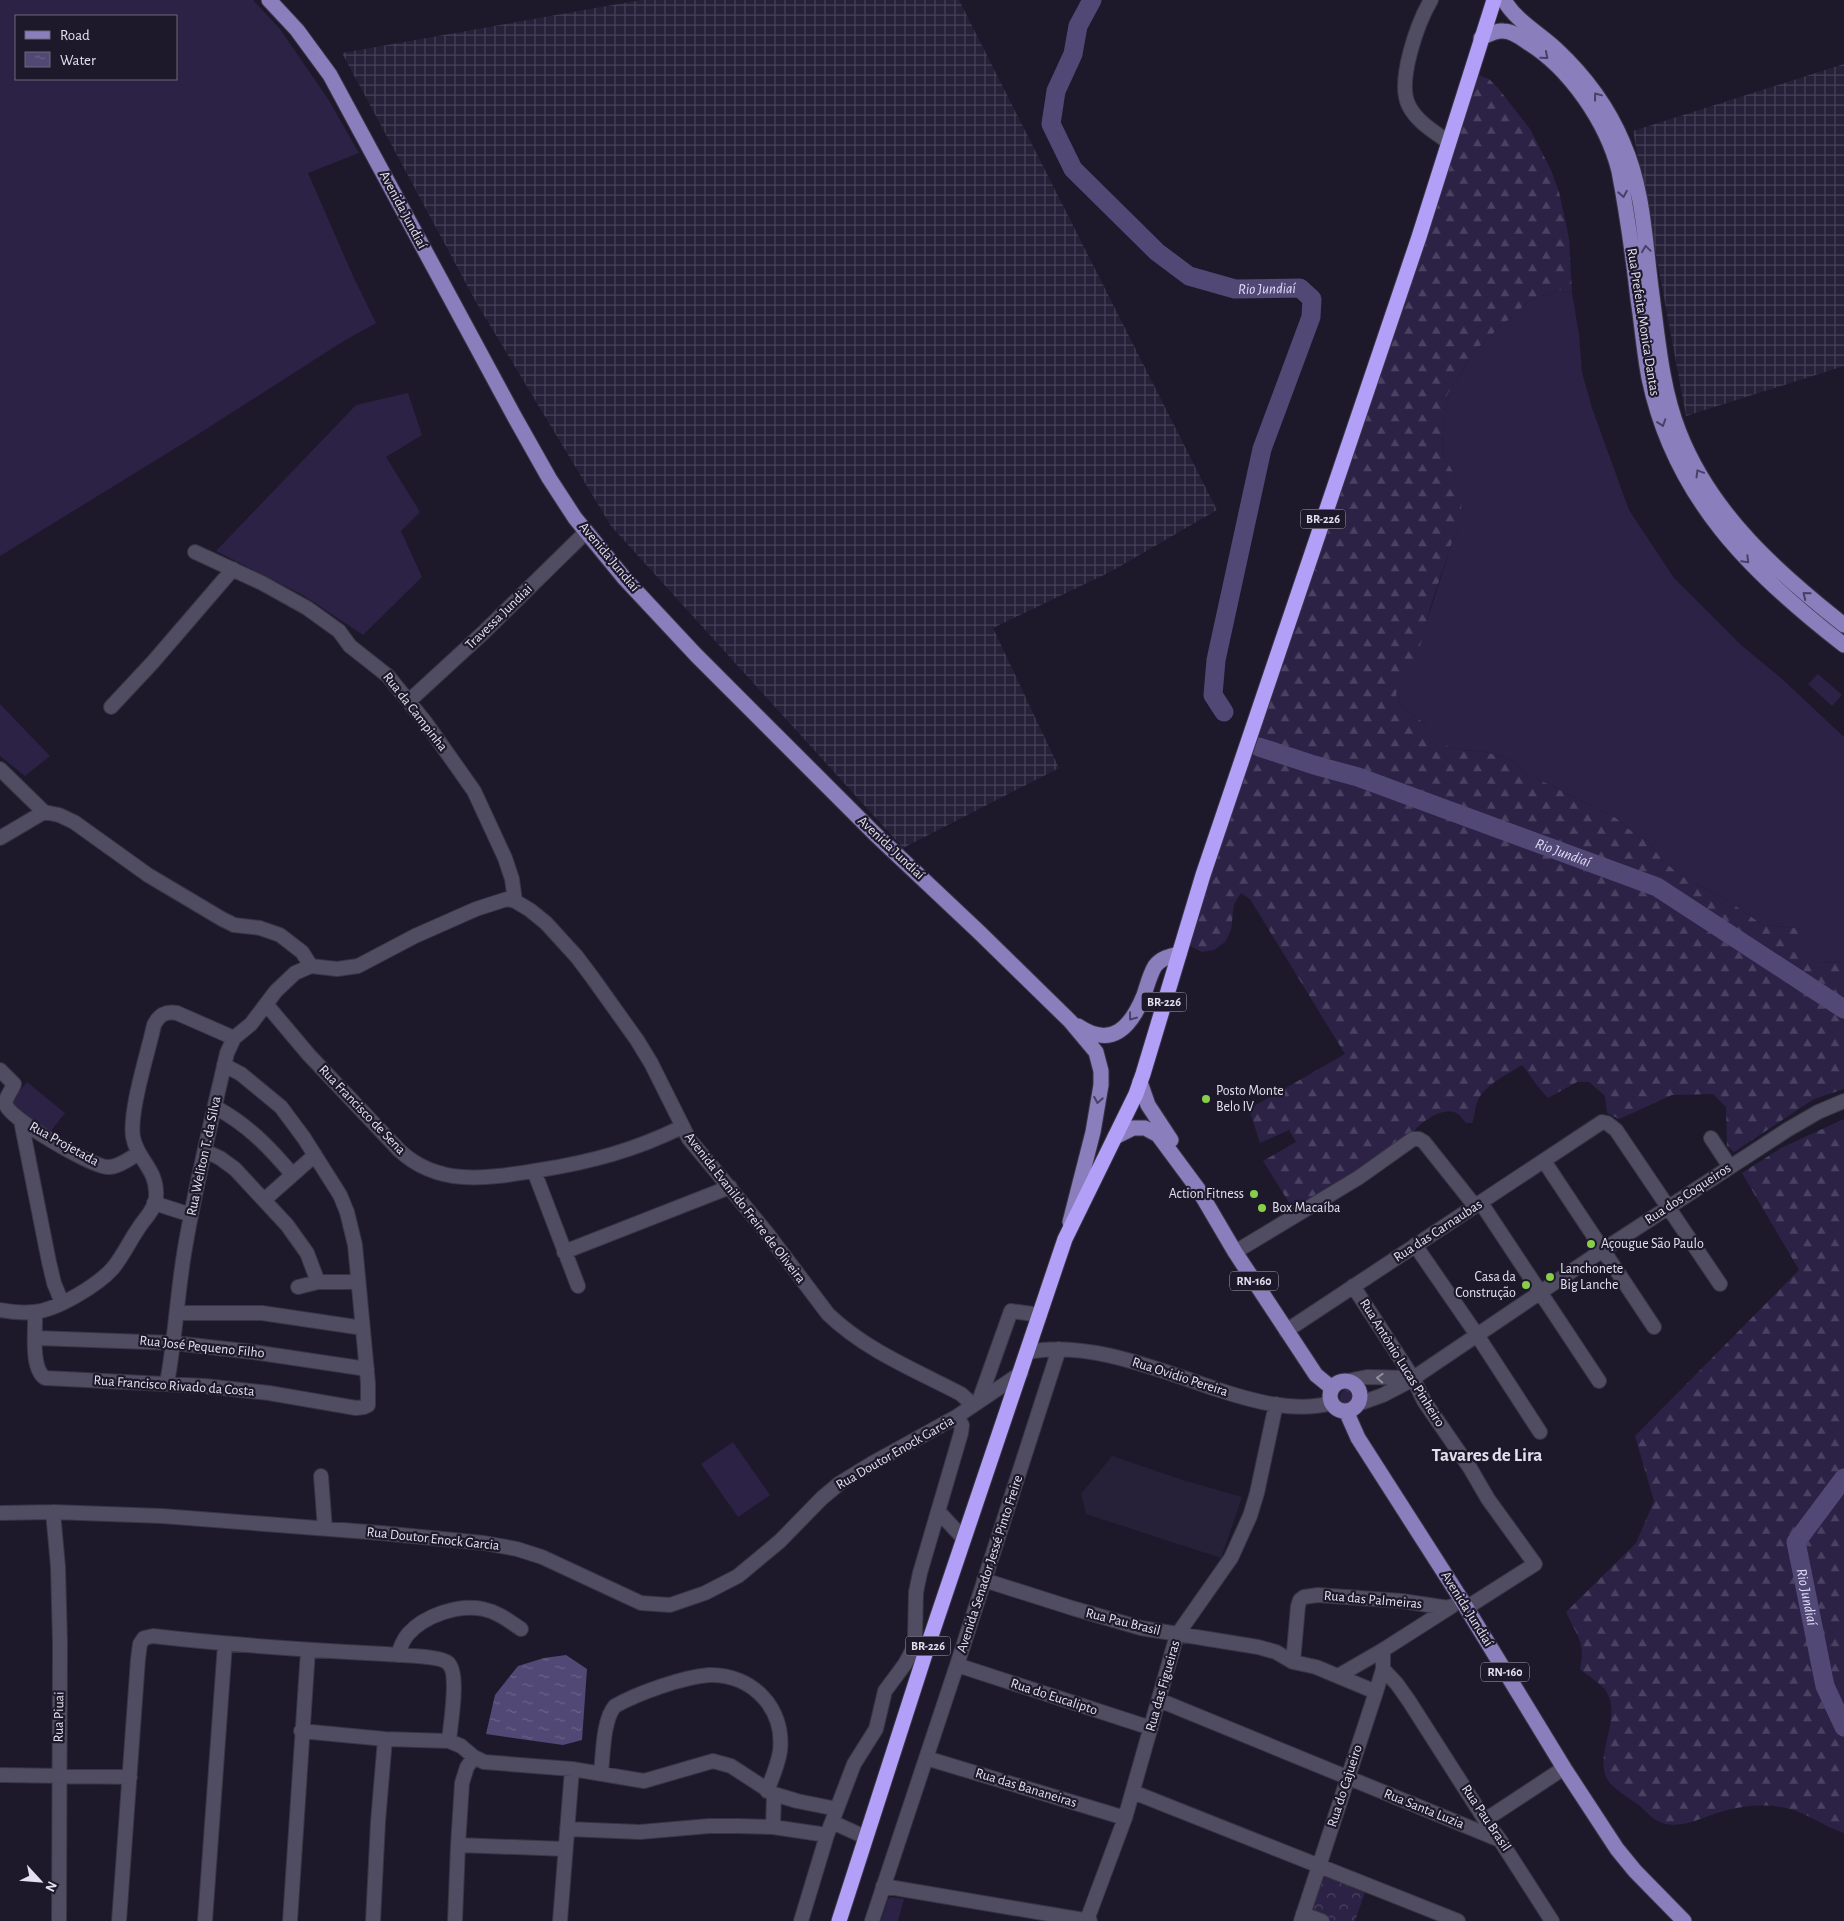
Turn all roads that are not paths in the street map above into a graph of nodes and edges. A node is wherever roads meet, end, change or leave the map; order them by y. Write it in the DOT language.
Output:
graph roads {
  1 [pos="269,0"];
  2 [pos="1431,0"];
  3 [pos="1494,0"];
  4 [pos="1504,0"];
  5 [pos="1524,32"];
  6 [pos="1481,38"];
  7 [pos="1448,142"];
  8 [pos="586,532"];
  9 [pos="195,552"];
  10 [pos="233,569"];
  11 [pos="1844,625"];
  12 [pos="1844,645"];
  13 [pos="409,701"];
  14 [pos="111,707"];
  15 [pos="0,769"];
  16 [pos="44,812"];
  17 [pos="0,838"];
  18 [pos="516,901"];
  19 [pos="1179,954"];
  20 [pos="311,966"];
  21 [pos="266,1004"];
  22 [pos="1070,1022"];
  23 [pos="234,1038"];
  24 [pos="224,1065"];
  25 [pos="0,1070"];
  26 [pos="1140,1082"];
  27 [pos="1844,1101"];
  28 [pos="215,1107"];
  29 [pos="22,1121"];
  30 [pos="682,1127"];
  31 [pos="1115,1137"];
  32 [pos="1711,1138"];
  33 [pos="204,1151"];
  34 [pos="139,1153"];
  35 [pos="315,1155"];
  36 [pos="1544,1161"];
  37 [pos="1730,1167"];
  38 [pos="1184,1168"];
  39 [pos="534,1171"];
  40 [pos="292,1174"];
  41 [pos="730,1188"];
  42 [pos="264,1200"];
  43 [pos="154,1203"];
  44 [pos="1478,1204"];
  45 [pos="1668,1208"];
  46 [pos="191,1215"];
  47 [pos="1065,1239"];
  48 [pos="1415,1245"];
  49 [pos="1603,1250"];
  50 [pos="564,1252"];
  51 [pos="1235,1252"];
  52 [pos="318,1282"];
  53 [pos="358,1282"];
  54 [pos="1720,1284"];
  55 [pos="578,1286"];
  56 [pos="1353,1286"];
  57 [pos="298,1287"];
  58 [pos="1541,1292"];
  59 [pos="62,1303"];
  60 [pos="0,1310"];
  61 [pos="36,1312"];
  62 [pos="177,1313"];
  63 [pos="1040,1315"];
  64 [pos="1654,1327"];
  65 [pos="363,1328"];
  66 [pos="1286,1330"];
  67 [pos="1477,1335"];
  68 [pos="36,1338"];
  69 [pos="174,1343"];
  70 [pos="1059,1349"];
  71 [pos="1028,1352"];
  72 [pos="366,1369"];
  73 [pos="1020,1373"];
  74 [pos="1413,1378"];
  75 [pos="1347,1381"];
  76 [pos="1599,1381"];
  77 [pos="167,1382"];
  78 [pos="1332,1396"];
  79 [pos="976,1403"];
  80 [pos="1276,1404"];
  81 [pos="1352,1407"];
  82 [pos="956,1417"];
  83 [pos="1540,1432"];
  84 [pos="321,1476"];
  85 [pos="938,1511"];
  86 [pos="53,1512"];
  87 [pos="0,1513"];
  88 [pos="325,1529"];
  89 [pos="964,1539"];
  90 [pos="984,1580"];
  91 [pos="1459,1605"];
  92 [pos="521,1629"];
  93 [pos="1177,1635"];
  94 [pos="225,1644"];
  95 [pos="921,1646"];
  96 [pos="308,1650"];
  97 [pos="1383,1650"];
  98 [pos="398,1655"];
  99 [pos="1293,1662"];
  100 [pos="957,1665"];
  101 [pos="1383,1669"];
  102 [pos="1338,1676"];
  103 [pos="1376,1692"];
  104 [pos="1159,1700"];
  105 [pos="1151,1728"];
  106 [pos="301,1731"];
  107 [pos="385,1739"];
  108 [pos="449,1742"];
  109 [pos="474,1757"];
  110 [pos="926,1758"];
  111 [pos="1564,1768"];
  112 [pos="572,1769"];
  113 [pos="601,1773"];
  114 [pos="0,1775"];
  115 [pos="58,1777"];
  116 [pos="130,1777"];
  117 [pos="1347,1778"];
  118 [pos="770,1792"];
  119 [pos="1133,1792"];
  120 [pos="1125,1818"];
  121 [pos="1485,1820"];
  122 [pos="832,1822"];
  123 [pos="773,1827"];
  124 [pos="567,1829"];
  125 [pos="865,1837"];
  126 [pos="1500,1840"];
  127 [pos="458,1845"];
  128 [pos="565,1849"];
  129 [pos="1319,1866"];
  130 [pos="883,1886"];
  131 [pos="1302,1918"];
  132 [pos="1087,1920"];
  133 [pos="1682,1920"];
  134 [pos="59,1921"];
  135 [pos="120,1921"];
  136 [pos="205,1921"];
  137 [pos="290,1921"];
  138 [pos="372,1921"];
  139 [pos="455,1921"];
  140 [pos="560,1921"];
  141 [pos="801,1921"];
  142 [pos="839,1921"];
  143 [pos="872,1921"];
  144 [pos="1090,1921"];
  145 [pos="1322,1921"];
  146 [pos="1458,1921"];
  147 [pos="1552,1921"];
  1 -- 8 [label="main road, Avenida Jundiaí"];
  2 -- 7 [label="street"];
  3 -- 6 [label="highway, BR-226"];
  4 -- 5 [label="main road, Rua Prefeita Monica Dantas"];
  5 -- 6 [label="main road, Rua Prefeita Monica Dantas"];
  11 -- 5 [label="main road, Rua Prefeita Monica Dantas, one-way"];
  5 -- 12 [label="main road, Rua Prefeita Monica Dantas, one-way"];
  6 -- 7 [label="highway, BR-226"];
  7 -- 19 [label="highway, BR-226"];
  8 -- 13 [label="street, Travessa Jundiai"];
  8 -- 22 [label="main road, Avenida Jundiaí"];
  9 -- 10 [label="street, Rua da Campinha"];
  10 -- 13 [label="street, Rua da Campinha"];
  10 -- 14 [label="street"];
  13 -- 18 [label="street, Rua da Campinha"];
  15 -- 16 [label="street"];
  16 -- 17 [label="street"];
  16 -- 20 [label="street"];
  18 -- 20 [label="street"];
  18 -- 30 [label="street, Avenida Evanildo Freire de Oliveira"];
  19 -- 22 [label="main road, Avenida Jundiaí, one-way"];
  19 -- 26 [label="highway, BR-226"];
  20 -- 21 [label="street, Rua Weliton T. da Silva"];
  21 -- 23 [label="street, Rua Weliton T. da Silva"];
  21 -- 39 [label="street, Rua Francisco de Sena"];
  22 -- 47 [label="main road, Avenida Jundiaí, one-way"];
  23 -- 24 [label="street, Rua Weliton T. da Silva"];
  23 -- 34 [label="street"];
  24 -- 28 [label="street, Rua Weliton T. da Silva"];
  24 -- 35 [label="street"];
  25 -- 29 [label="street, Rua Projetada"];
  26 -- 31 [label="highway, BR-226"];
  26 -- 38 [label="main road, RN-160"];
  27 -- 37 [label="street, Rua dos Coqueiros"];
  28 -- 33 [label="street, Rua Weliton T. da Silva"];
  28 -- 40 [label="street"];
  29 -- 34 [label="street, Rua Projetada"];
  29 -- 59 [label="street"];
  30 -- 39 [label="street, Rua Francisco de Sena"];
  30 -- 41 [label="street, Avenida Evanildo Freire de Oliveira"];
  31 -- 38 [label="main road, RN-160"];
  31 -- 47 [label="highway, BR-226"];
  32 -- 37 [label="street"];
  33 -- 42 [label="street"];
  33 -- 46 [label="street, Rua Weliton T. da Silva"];
  34 -- 43 [label="street"];
  35 -- 40 [label="street"];
  35 -- 53 [label="street"];
  36 -- 44 [label="street, Rua das Carnaubas"];
  36 -- 45 [label="street, Rua das Carnaubas"];
  36 -- 49 [label="street"];
  37 -- 45 [label="street, Rua dos Coqueiros"];
  38 -- 51 [label="main road, RN-160"];
  39 -- 50 [label="street"];
  40 -- 42 [label="street"];
  41 -- 50 [label="street"];
  41 -- 79 [label="street, Avenida Evanildo Freire de Oliveira"];
  42 -- 52 [label="street"];
  43 -- 46 [label="street"];
  43 -- 59 [label="street"];
  44 -- 48 [label="street, Rua das Carnaubas"];
  44 -- 51 [label="street"];
  44 -- 58 [label="street"];
  45 -- 49 [label="street, Rua dos Coqueiros"];
  45 -- 54 [label="street"];
  46 -- 62 [label="street, Rua Weliton T. da Silva"];
  47 -- 63 [label="highway, BR-226"];
  48 -- 56 [label="street, Rua das Carnaubas"];
  48 -- 67 [label="street"];
  49 -- 58 [label="street, Rua dos Coqueiros"];
  49 -- 64 [label="street"];
  50 -- 55 [label="street"];
  51 -- 66 [label="main road, RN-160"];
  52 -- 53 [label="street"];
  52 -- 57 [label="street"];
  53 -- 65 [label="street"];
  56 -- 66 [label="street, Rua das Carnaubas"];
  56 -- 74 [label="street, Rua Antônio Lucas Pinheiro"];
  58 -- 67 [label="street, Rua dos Coqueiros"];
  58 -- 76 [label="street"];
  59 -- 61 [label="street"];
  60 -- 61 [label="street"];
  61 -- 68 [label="street, Rua Francisco Rivado da Costa"];
  62 -- 65 [label="street"];
  62 -- 69 [label="street, Rua Weliton T. da Silva"];
  63 -- 71 [label="highway, BR-226"];
  63 -- 79 [label="street"];
  65 -- 72 [label="street"];
  66 -- 78 [label="main road, RN-160"];
  67 -- 74 [label="street, Rua dos Coqueiros"];
  67 -- 83 [label="street"];
  68 -- 69 [label="street, Rua José Pequeno Filho"];
  68 -- 77 [label="street, Rua Francisco Rivado da Costa"];
  69 -- 72 [label="street, Rua José Pequeno Filho"];
  69 -- 77 [label="street, Rua Weliton T. da Silva"];
  70 -- 71 [label="street, Rua Ovidio Pereira"];
  70 -- 80 [label="street, Rua Ovidio Pereira"];
  70 -- 90 [label="street, Avenida Senador Jessé Pinto Freire"];
  71 -- 73 [label="highway, BR-226"];
  72 -- 77 [label="street, Rua Francisco Rivado da Costa"];
  73 -- 79 [label="street, Rua Doutor Enock Garcia"];
  73 -- 89 [label="highway, BR-226"];
  74 -- 75 [label="street, one-way"];
  74 -- 81 [label="street, Rua dos Coqueiros"];
  74 -- 91 [label="street, Rua Antônio Lucas Pinheiro"];
  75 -- 78 [label="main road"];
  75 -- 81 [label="main road, RN-160"];
  78 -- 80 [label="street, Rua Ovidio Pereira"];
  78 -- 81 [label="main road, RN-160"];
  79 -- 82 [label="street, Rua Doutor Enock Garcia"];
  80 -- 93 [label="street, Rua das Figueiras"];
  81 -- 91 [label="main road, Avenida Jundiaí / RN-160"];
  82 -- 85 [label="street"];
  82 -- 88 [label="street, Rua Doutor Enock Garcia"];
  84 -- 88 [label="street"];
  85 -- 89 [label="street"];
  85 -- 95 [label="street"];
  86 -- 87 [label="street, Rua Doutor Enock Garcia"];
  86 -- 88 [label="street, Rua Doutor Enock Garcia"];
  86 -- 115 [label="street, Rua Piuai"];
  89 -- 95 [label="highway, BR-226"];
  90 -- 93 [label="street, Rua Pau Brasil"];
  90 -- 100 [label="street, Avenida Senador Jessé Pinto Freire"];
  91 -- 97 [label="street"];
  91 -- 99 [label="street, Rua das Palmeiras"];
  91 -- 111 [label="main road, Avenida Jundiaí / RN-160"];
  92 -- 98 [label="street"];
  93 -- 99 [label="street, Rua Pau Brasil"];
  93 -- 104 [label="street, Rua das Figueiras"];
  94 -- 96 [label="street"];
  94 -- 116 [label="street"];
  94 -- 136 [label="street"];
  95 -- 122 [label="street"];
  95 -- 125 [label="highway, BR-226"];
  96 -- 98 [label="street"];
  96 -- 106 [label="street"];
  97 -- 101 [label="street, Rua do Cajueiro"];
  97 -- 102 [label="street"];
  98 -- 108 [label="street"];
  99 -- 102 [label="street, Rua Pau Brasil"];
  100 -- 105 [label="street, Rua do Eucalipto"];
  100 -- 110 [label="street, Avenida Senador Jessé Pinto Freire"];
  101 -- 103 [label="street, Rua do Cajueiro"];
  101 -- 121 [label="street, Rua Pau Brasil"];
  102 -- 103 [label="street, Rua Pau Brasil"];
  103 -- 117 [label="street, Rua do Cajueiro"];
  104 -- 105 [label="street, Rua das Figueiras"];
  104 -- 117 [label="street"];
  105 -- 119 [label="street, Rua das Figueiras"];
  106 -- 107 [label="street"];
  106 -- 137 [label="street"];
  107 -- 108 [label="street"];
  107 -- 138 [label="street"];
  108 -- 109 [label="street"];
  109 -- 112 [label="street"];
  109 -- 127 [label="street"];
  110 -- 120 [label="street, Rua das Bananeiras"];
  110 -- 130 [label="street, Avenida Senador Jessé Pinto Freire"];
  111 -- 121 [label="street"];
  111 -- 133 [label="main road, Avenida Jundiaí / RN-160"];
  112 -- 113 [label="street"];
  112 -- 124 [label="street"];
  113 -- 118 [label="street"];
  113 -- 118 [label="street"];
  114 -- 115 [label="street"];
  115 -- 116 [label="street"];
  115 -- 134 [label="street, Rua Piuai"];
  116 -- 135 [label="street"];
  117 -- 126 [label="street, Rua Santa Luzia"];
  117 -- 129 [label="street, Rua do Cajueiro"];
  118 -- 122 [label="street"];
  118 -- 123 [label="street"];
  119 -- 120 [label="street, Rua das Figueiras"];
  119 -- 129 [label="street"];
  120 -- 132 [label="street, Rua das Figueiras"];
  121 -- 126 [label="street, Rua Pau Brasil"];
  122 -- 123 [label="street"];
  122 -- 125 [label="street"];
  122 -- 141 [label="street"];
  123 -- 124 [label="street"];
  124 -- 128 [label="street"];
  125 -- 142 [label="highway, BR-226"];
  126 -- 147 [label="street, Rua Pau Brasil"];
  127 -- 128 [label="street"];
  127 -- 139 [label="street"];
  128 -- 140 [label="street"];
  129 -- 131 [label="street, Rua do Cajueiro"];
  129 -- 146 [label="street"];
  130 -- 132 [label="street"];
  130 -- 143 [label="street, Avenida Senador Jessé Pinto Freire"];
  131 -- 145 [label="street"];
  132 -- 144 [label="street"];
}
